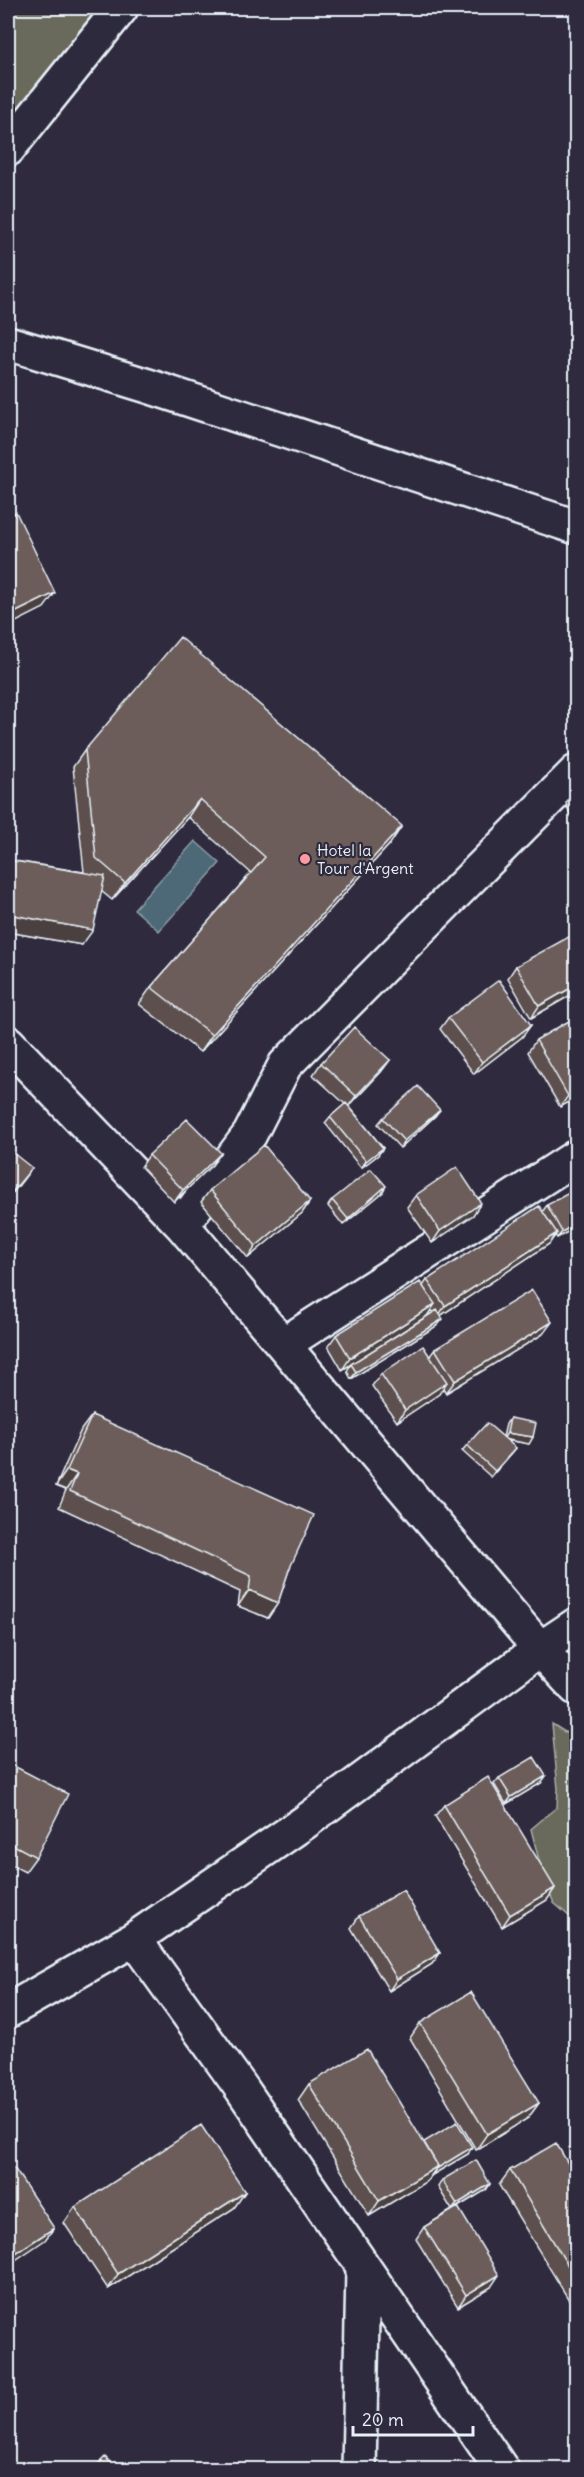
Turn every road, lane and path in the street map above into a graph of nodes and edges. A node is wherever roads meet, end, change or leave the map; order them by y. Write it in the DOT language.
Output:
graph roads {
  1 [pos="121,8"];
  2 [pos="8,149"];
  3 [pos="8,343"];
  4 [pos="576,527"];
  5 [pos="576,772"];
  6 [pos="8,1043"];
  7 [pos="576,1157"];
  8 [pos="182,1225"];
  9 [pos="284,1344"];
  10 [pos="576,1625"];
  11 [pos="540,1649"];
  12 [pos="576,1688"];
  13 [pos="134,1939"];
  14 [pos="8,2011"];
  15 [pos="363,2269"];
  16 [pos="359,2469"];
  17 [pos="502,2469"];
  1 -- 2 [label="street"];
  3 -- 4 [label="street"];
  5 -- 8 [label="street"];
  6 -- 8 [label="street"];
  7 -- 9 [label="street"];
  8 -- 9 [label="street"];
  9 -- 11 [label="street"];
  10 -- 11 [label="street"];
  11 -- 12 [label="street"];
  11 -- 13 [label="street"];
  13 -- 14 [label="street"];
  13 -- 15 [label="street"];
  15 -- 16 [label="street"];
  15 -- 17 [label="street"];
}
